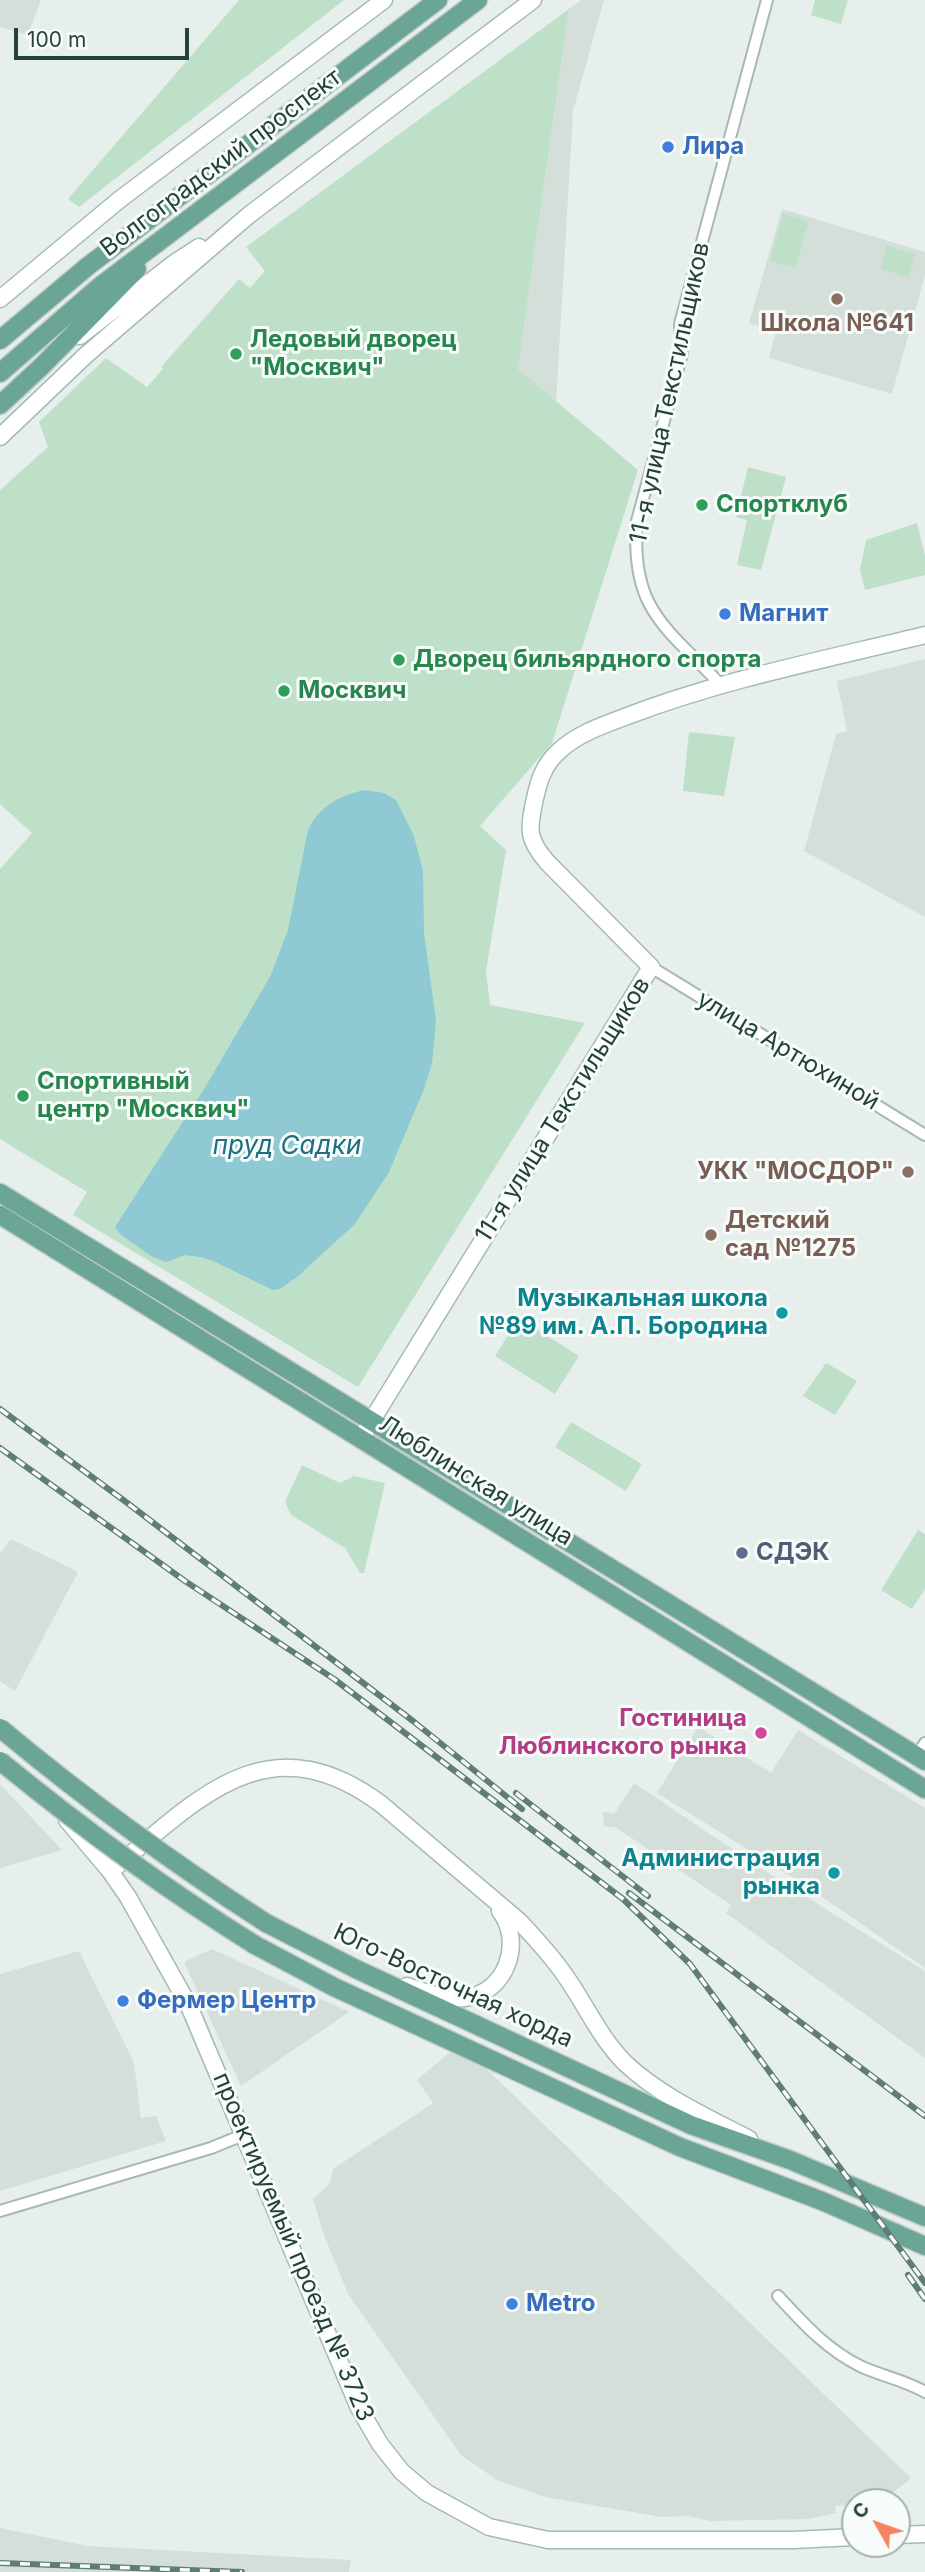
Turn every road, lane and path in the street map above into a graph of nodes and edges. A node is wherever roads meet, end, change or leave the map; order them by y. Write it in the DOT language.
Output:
graph roads {
  1 [pos="384,0"];
  2 [pos="438,0"];
  3 [pos="478,0"];
  4 [pos="511,0"];
  5 [pos="533,0"];
  6 [pos="767,0"];
  7 [pos="507,20"];
  8 [pos="249,215"];
  9 [pos="179,225"];
  10 [pos="0,299"];
  11 [pos="0,340"];
  12 [pos="42,366"];
  13 [pos="0,373"];
  14 [pos="0,405"];
  15 [pos="0,437"];
  16 [pos="925,635"];
  17 [pos="722,685"];
  18 [pos="651,967"];
  19 [pos="925,1135"];
  20 [pos="0,1194"];
  21 [pos="0,1215"];
  22 [pos="370,1421"];
  23 [pos="361,1438"];
  24 [pos="0,1728"];
  25 [pos="0,1750"];
  26 [pos="922,1753"];
  27 [pos="0,1761"];
  28 [pos="925,1789"];
  29 [pos="110,1871"];
  30 [pos="482,1891"];
  31 [pos="356,1969"];
  32 [pos="243,2136"];
  33 [pos="790,2160"];
  34 [pos="0,2211"];
  35 [pos="925,2217"];
  36 [pos="925,2246"];
  37 [pos="778,2296"];
  38 [pos="925,2392"];
  39 [pos="841,2538"];
  1 -- 10 [label="main road"];
  2 -- 11 [label="main road, Волгоградский проспект"];
  3 -- 9 [label="main road, Волгоградский проспект"];
  4 -- 7 [label="main road"];
  5 -- 7 [label="main road"];
  6 -- 17 [label="street, 11-я улица Текстильщиков"];
  7 -- 8 [label="main road"];
  8 -- 12 [label="main road"];
  8 -- 15 [label="main road"];
  9 -- 12 [label="main road"];
  9 -- 13 [label="main road, Волгоградский проспект"];
  12 -- 14 [label="main road"];
  16 -- 17 [label="main road"];
  17 -- 18 [label="main road, 11-я улица Текстильщиков"];
  18 -- 19 [label="street, улица Артюхиной"];
  18 -- 22 [label="main road, 11-я улица Текстильщиков"];
  20 -- 22 [label="main road, Люблинская улица"];
  21 -- 23 [label="main road, Люблинская улица"];
  22 -- 23 [label="main road, 11-я улица Текстильщиков"];
  22 -- 26 [label="main road, Люблинская улица"];
  23 -- 28 [label="main road, Люблинская улица"];
  24 -- 31 [label="main road, Юго-Восточная хорда, bridge"];
  25 -- 29 [label="main road, проектируемый проезд № 3723"];
  27 -- 36 [label="main road, Юго-Восточная хорда, bridge"];
  29 -- 30 [label="main road"];
  29 -- 32 [label="main road, проектируемый проезд № 3723"];
  30 -- 31 [label="main road"];
  30 -- 33 [label="main road"];
  31 -- 33 [label="main road, Юго-Восточная хорда"];
  32 -- 34 [label="street"];
  32 -- 39 [label="main road, проектируемый проезд № 3723"];
  33 -- 35 [label="main road, Юго-Восточная хорда"];
  37 -- 38 [label="street"];
}
